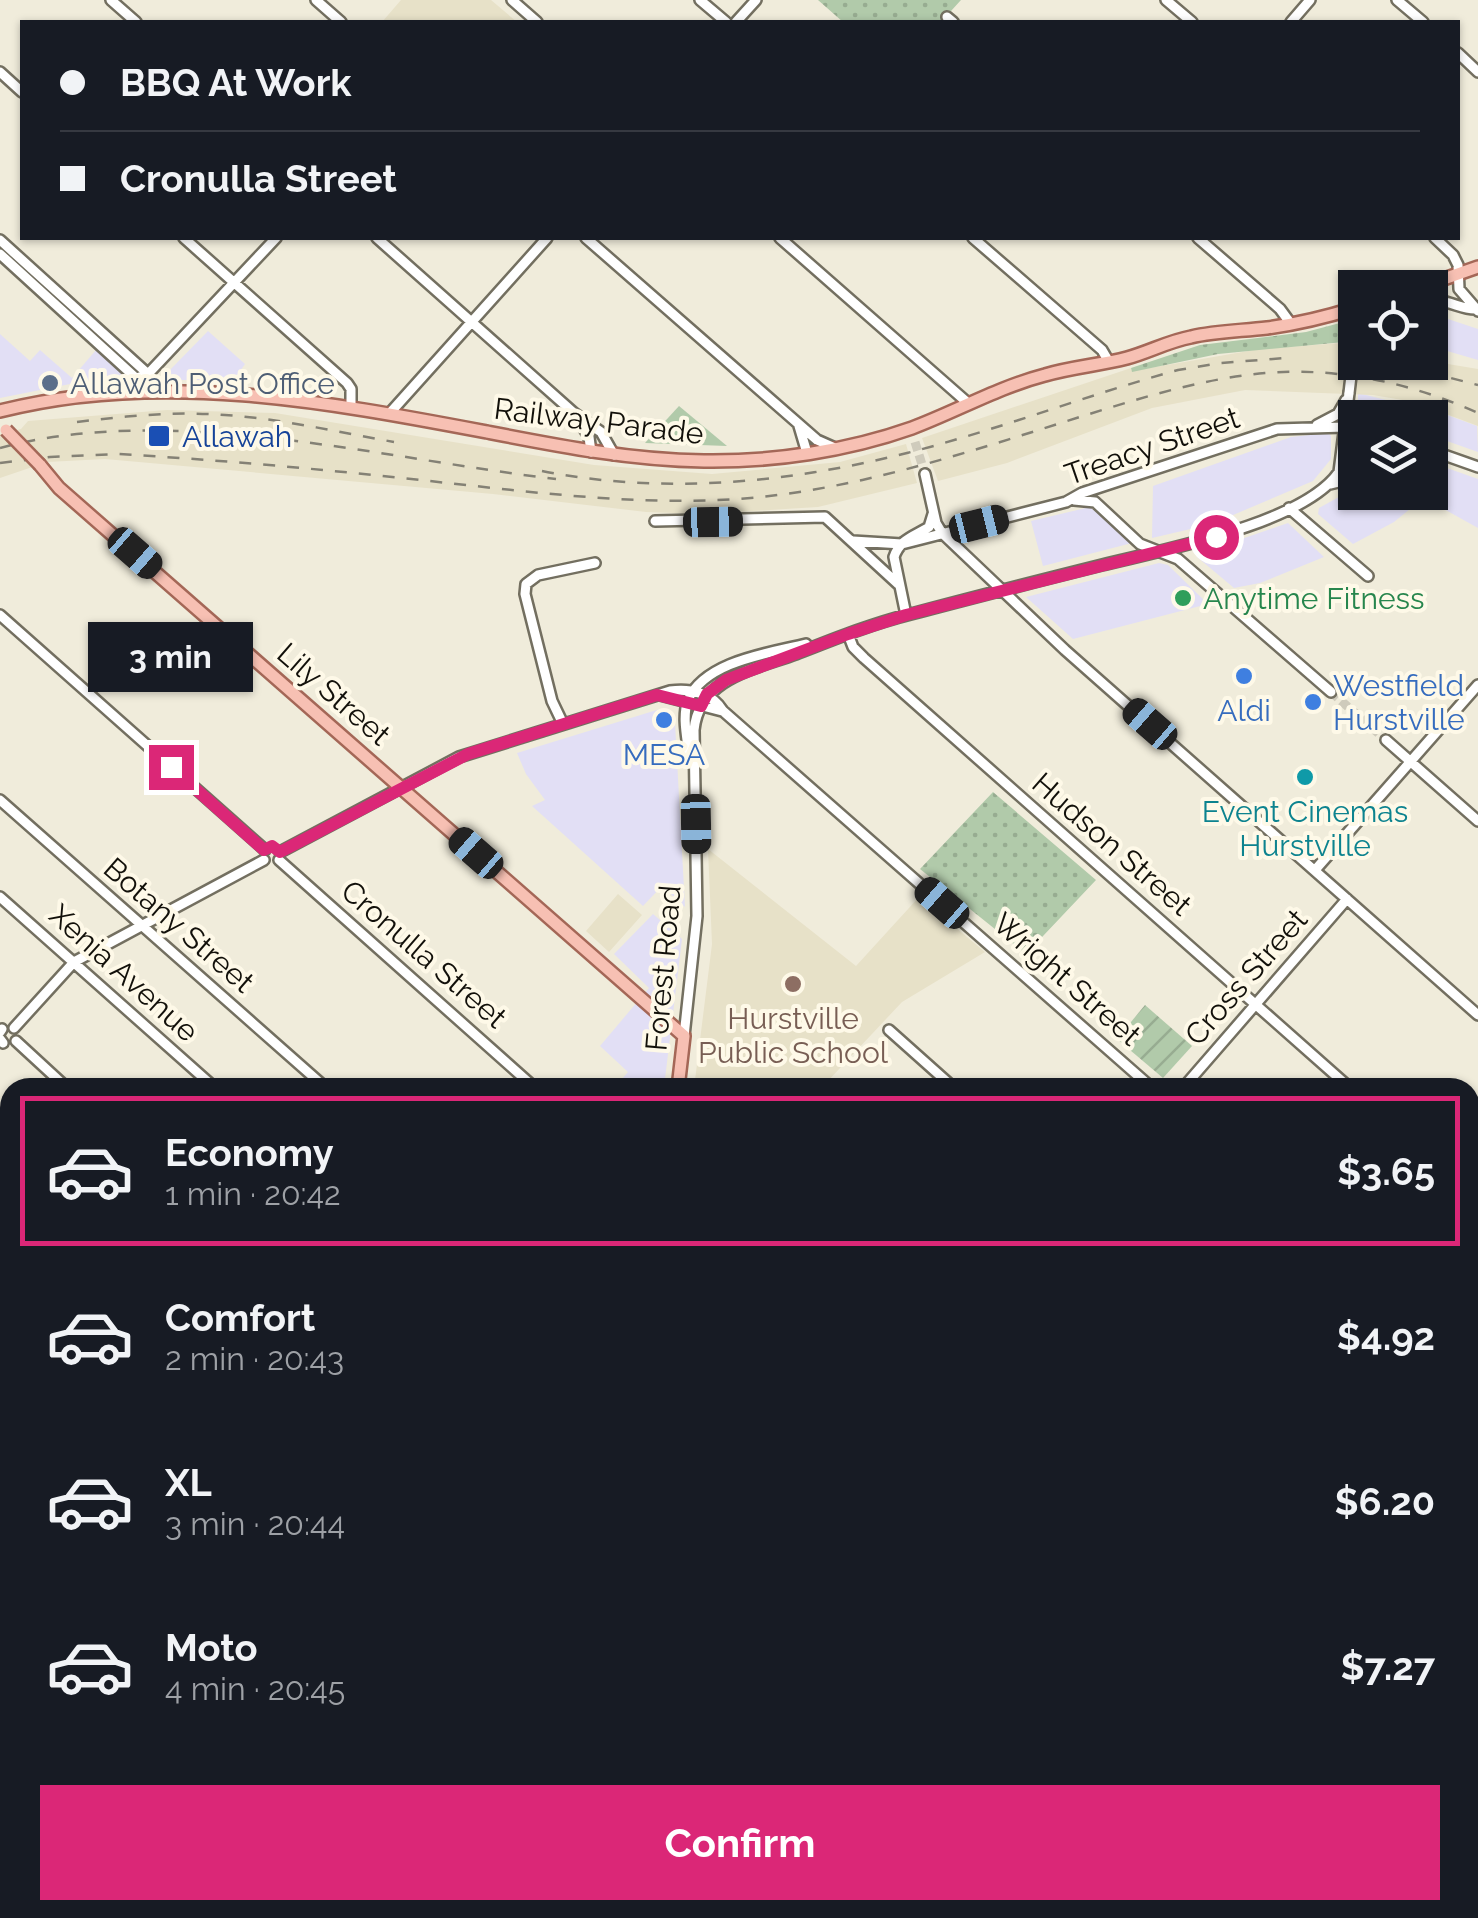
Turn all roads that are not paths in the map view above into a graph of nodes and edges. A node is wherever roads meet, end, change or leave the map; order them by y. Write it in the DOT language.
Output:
graph roads {
  1 [pos="110,0"];
  2 [pos="316,0"];
  3 [pos="512,0"];
  4 [pos="700,0"];
  5 [pos="756,0"];
  6 [pos="1166,0"];
  7 [pos="1310,0"];
  8 [pos="1397,0"];
  9 [pos="134,20"];
  10 [pos="339,20"];
  11 [pos="535,20"];
  12 [pos="724,20"];
  13 [pos="738,20"];
  14 [pos="1190,20"];
  15 [pos="1292,20"];
  16 [pos="1420,20"];
  17 [pos="0,72"];
  18 [pos="20,90"];
  19 [pos="0,240"];
  20 [pos="186,240"];
  21 [pos="274,240"];
  22 [pos="379,240"];
  23 [pos="545,240"];
  24 [pos="588,240"];
  25 [pos="782,240"];
  26 [pos="974,240"];
  27 [pos="1200,240"];
  28 [pos="1438,240"];
  29 [pos="0,254"];
  30 [pos="1478,266"];
  31 [pos="1459,273"];
  32 [pos="1448,278"];
  33 [pos="234,283"];
  34 [pos="1448,301"];
  35 [pos="1477,310"];
  36 [pos="1338,312"];
  37 [pos="473,323"];
  38 [pos="1291,324"];
  39 [pos="1109,362"];
  40 [pos="148,374"];
  41 [pos="137,378"];
  42 [pos="1351,380"];
  43 [pos="137,392"];
  44 [pos="154,392"];
  45 [pos="1349,393"];
  46 [pos="1348,400"];
  47 [pos="969,404"];
  48 [pos="351,408"];
  49 [pos="0,411"];
  50 [pos="574,413"];
  51 [pos="390,414"];
  52 [pos="798,424"];
  53 [pos="1312,426"];
  54 [pos="3,427"];
  55 [pos="1338,427"];
  56 [pos="910,428"];
  57 [pos="915,442"];
  58 [pos="835,448"];
  59 [pos="591,452"];
  60 [pos="807,453"];
  61 [pos="614,454"];
  62 [pos="1448,456"];
  63 [pos="1478,466"];
  64 [pos="1338,473"];
  65 [pos="925,474"];
  66 [pos="1338,482"];
  67 [pos="1328,484"];
  68 [pos="1066,502"];
  69 [pos="934,506"];
  70 [pos="1289,508"];
  71 [pos="655,522"];
  72 [pos="979,524"];
  73 [pos="942,533"];
  74 [pos="853,541"];
  75 [pos="882,544"];
  76 [pos="902,544"];
  77 [pos="964,552"];
  78 [pos="1160,552"];
  79 [pos="874,562"];
  80 [pos="595,564"];
  81 [pos="1368,576"];
  82 [pos="899,588"];
  83 [pos="1002,590"];
  84 [pos="0,615"];
  85 [pos="906,615"];
  86 [pos="885,622"];
  87 [pos="848,634"];
  88 [pos="1478,685"];
  89 [pos="694,691"];
  90 [pos="1331,692"];
  91 [pos="657,695"];
  92 [pos="704,701"];
  93 [pos="687,702"];
  94 [pos="563,724"];
  95 [pos="1386,740"];
  96 [pos="1411,762"];
  97 [pos="402,787"];
  98 [pos="695,793"];
  99 [pos="0,800"];
  100 [pos="1478,820"];
  101 [pos="264,855"];
  102 [pos="279,856"];
  103 [pos="1314,870"];
  104 [pos="0,897"];
  105 [pos="1347,899"];
  106 [pos="140,925"];
  107 [pos="74,962"];
  108 [pos="1256,1004"];
  109 [pos="1478,1015"];
  110 [pos="14,1028"];
  111 [pos="889,1030"];
  112 [pos="1,1036"];
  113 [pos="684,1036"];
  114 [pos="16,1041"];
  115 [pos="56,1078"];
  116 [pos="204,1078"];
  117 [pos="315,1078"];
  118 [pos="524,1078"];
  119 [pos="679,1078"];
  120 [pos="943,1078"];
  121 [pos="1141,1078"];
  122 [pos="1193,1078"];
  123 [pos="1339,1078"];
  1 -- 9 [label="street"];
  2 -- 10 [label="street"];
  3 -- 11 [label="street"];
  4 -- 12 [label="street"];
  5 -- 13 [label="street"];
  6 -- 14 [label="street"];
  7 -- 15 [label="street"];
  8 -- 16 [label="street"];
  17 -- 18 [label="street"];
  19 -- 40 [label="street"];
  20 -- 33 [label="street"];
  21 -- 33 [label="street"];
  22 -- 37 [label="street"];
  23 -- 37 [label="street"];
  24 -- 52 [label="street"];
  25 -- 47 [label="street"];
  26 -- 39 [label="street"];
  27 -- 38 [label="street"];
  28 -- 31 [label="street"];
  29 -- 41 [label="street"];
  30 -- 31 [label="main road"];
  31 -- 32 [label="main road"];
  31 -- 35 [label="street"];
  33 -- 40 [label="street"];
  33 -- 48 [label="street"];
  34 -- 35 [label="street"];
  36 -- 38 [label="main road, Railway Parade"];
  37 -- 50 [label="street"];
  37 -- 51 [label="street"];
  38 -- 39 [label="main road, Railway Parade"];
  39 -- 47 [label="main road, Railway Parade"];
  40 -- 41 [label="street"];
  40 -- 44 [label="street"];
  41 -- 43 [label="street"];
  42 -- 45 [label="street, bridge"];
  43 -- 44 [label="main road, Railway Parade"];
  43 -- 49 [label="main road, Railway Parade"];
  44 -- 48 [label="main road, Railway Parade"];
  45 -- 46 [label="street"];
  45 -- 53 [label="street"];
  47 -- 56 [label="main road, Railway Parade"];
  48 -- 51 [label="main road, Railway Parade"];
  50 -- 59 [label="street"];
  50 -- 61 [label="street"];
  51 -- 59 [label="main road, Railway Parade"];
  52 -- 58 [label="street"];
  52 -- 60 [label="street"];
  53 -- 55 [label="street, Treacy Street"];
  53 -- 68 [label="street, Treacy Street"];
  54 -- 97 [label="main road, Lily Street, bridge"];
  56 -- 57 [label="street"];
  56 -- 58 [label="main road, Railway Parade"];
  58 -- 60 [label="main road, Railway Parade"];
  59 -- 61 [label="main road, Railway Parade"];
  60 -- 61 [label="main road, Railway Parade"];
  62 -- 63 [label="street"];
  64 -- 67 [label="street"];
  65 -- 69 [label="street"];
  66 -- 67 [label="street"];
  67 -- 70 [label="street"];
  68 -- 72 [label="street, Treacy Street"];
  68 -- 78 [label="street"];
  69 -- 72 [label="street"];
  69 -- 73 [label="street"];
  69 -- 76 [label="street"];
  70 -- 78 [label="street"];
  70 -- 81 [label="street"];
  71 -- 74 [label="street"];
  72 -- 73 [label="street, Treacy Street"];
  72 -- 77 [label="street"];
  73 -- 76 [label="street, Treacy Street"];
  73 -- 77 [label="street"];
  74 -- 75 [label="street, Treacy Street"];
  74 -- 79 [label="street"];
  75 -- 76 [label="street, Treacy Street"];
  75 -- 79 [label="street"];
  76 -- 82 [label="street"];
  77 -- 83 [label="street"];
  78 -- 83 [label="street"];
  78 -- 90 [label="street"];
  79 -- 82 [label="street"];
  80 -- 94 [label="street"];
  82 -- 85 [label="street"];
  82 -- 86 [label="street"];
  83 -- 85 [label="street"];
  83 -- 103 [label="street"];
  84 -- 101 [label="street"];
  85 -- 86 [label="street"];
  86 -- 87 [label="street"];
  87 -- 89 [label="street"];
  87 -- 92 [label="street"];
  87 -- 108 [label="street, Hudson Street"];
  88 -- 96 [label="street, Cross Street"];
  89 -- 91 [label="street"];
  89 -- 92 [label="street"];
  89 -- 93 [label="street"];
  91 -- 93 [label="street"];
  91 -- 94 [label="street"];
  92 -- 93 [label="street"];
  92 -- 98 [label="street, Forest Road"];
  92 -- 121 [label="street, Wright Street"];
  93 -- 98 [label="street, Forest Road"];
  94 -- 97 [label="street"];
  95 -- 96 [label="street"];
  96 -- 100 [label="street"];
  96 -- 103 [label="street, Cross Street"];
  97 -- 102 [label="street"];
  97 -- 113 [label="main road, Lily Street"];
  98 -- 113 [label="street, Forest Road"];
  99 -- 106 [label="street, Botany Street"];
  101 -- 102 [label="street"];
  101 -- 106 [label="street"];
  102 -- 118 [label="street, Cronulla Street"];
  103 -- 105 [label="street"];
  104 -- 107 [label="street, Xenia Avenue"];
  105 -- 108 [label="street, Cross Street"];
  105 -- 109 [label="street"];
  106 -- 107 [label="street"];
  106 -- 117 [label="street, Botany Street"];
  107 -- 110 [label="street"];
  107 -- 116 [label="street, Xenia Avenue"];
  108 -- 122 [label="street, Cross Street"];
  108 -- 123 [label="street, Hudson Street"];
  110 -- 112 [label="street"];
  110 -- 114 [label="street"];
  111 -- 120 [label="street"];
  112 -- 114 [label="street"];
  113 -- 119 [label="main road, Forest Road"];
  114 -- 115 [label="street"];
}
